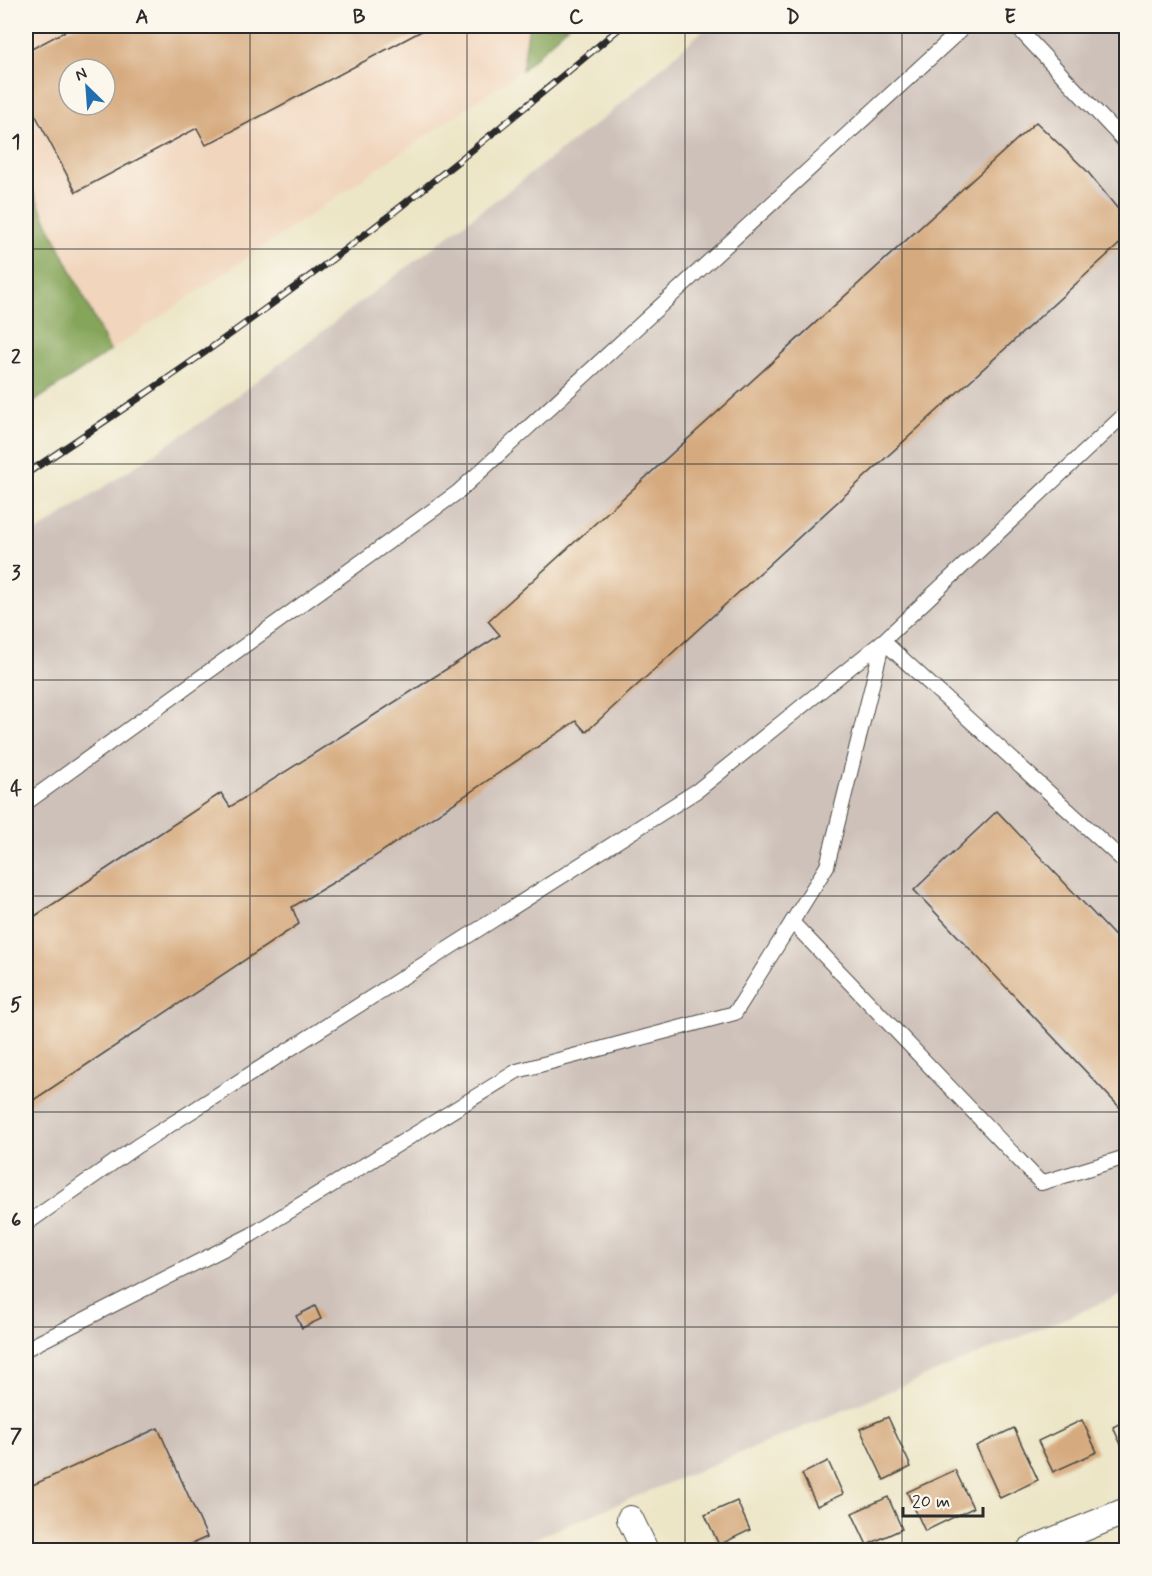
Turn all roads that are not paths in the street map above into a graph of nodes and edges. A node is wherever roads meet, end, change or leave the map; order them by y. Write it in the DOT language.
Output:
graph roads {
  1 [pos="965,26"];
  2 [pos="1016,26"];
  3 [pos="1126,143"];
  4 [pos="1126,412"];
  5 [pos="883,641"];
  6 [pos="26,803"];
  7 [pos="1126,863"];
  8 [pos="792,922"];
  9 [pos="1126,1157"];
  10 [pos="26,1224"];
  11 [pos="26,1349"];
  12 [pos="1126,1510"];
  13 [pos="630,1520"];
  14 [pos="645,1551"];
  15 [pos="1030,1551"];
  1 -- 6 [label="lane"];
  2 -- 3 [label="lane"];
  4 -- 5 [label="lane"];
  5 -- 7 [label="lane"];
  5 -- 8 [label="lane"];
  5 -- 10 [label="lane"];
  8 -- 9 [label="lane"];
  8 -- 11 [label="lane"];
  12 -- 15 [label="street"];
  13 -- 14 [label="street"];
}
